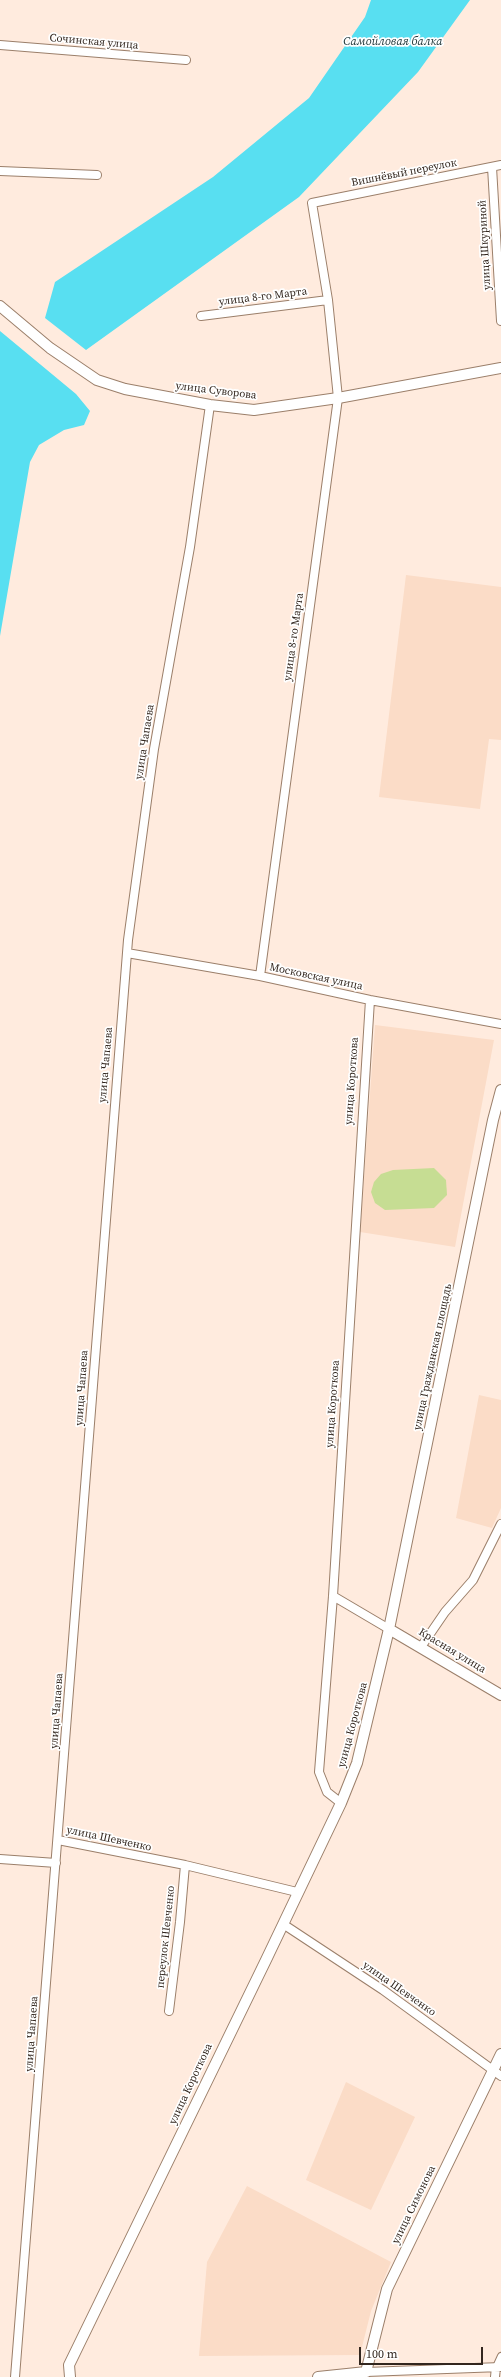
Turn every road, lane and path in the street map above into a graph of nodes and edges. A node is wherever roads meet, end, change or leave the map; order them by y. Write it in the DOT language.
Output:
graph roads {
  1 [pos="0,45"];
  2 [pos="186,60"];
  3 [pos="501,165"];
  4 [pos="492,167"];
  5 [pos="0,171"];
  6 [pos="97,175"];
  7 [pos="312,203"];
  8 [pos="328,300"];
  9 [pos="0,306"];
  10 [pos="201,316"];
  11 [pos="501,321"];
  12 [pos="501,368"];
  13 [pos="338,398"];
  14 [pos="210,405"];
  15 [pos="126,953"];
  16 [pos="260,976"];
  17 [pos="370,1000"];
  18 [pos="501,1024"];
  19 [pos="501,1090"];
  20 [pos="501,1524"];
  21 [pos="333,1596"];
  22 [pos="389,1629"];
  23 [pos="421,1647"];
  24 [pos="501,1695"];
  25 [pos="340,1803"];
  26 [pos="58,1840"];
  27 [pos="0,1859"];
  28 [pos="56,1863"];
  29 [pos="185,1866"];
  30 [pos="297,1892"];
  31 [pos="283,1924"];
  32 [pos="169,2011"];
  33 [pos="501,2054"];
  34 [pos="497,2073"];
  35 [pos="501,2356"];
  36 [pos="499,2367"];
  37 [pos="366,2372"];
  38 [pos="15,2377"];
  39 [pos="70,2377"];
  40 [pos="318,2377"];
  41 [pos="495,2377"];
  1 -- 2 [label="street, Сочинская улица"];
  3 -- 4 [label="street, Вишнёвый переулок"];
  4 -- 7 [label="street, Вишнёвый переулок"];
  4 -- 11 [label="street, улица Шкуриной"];
  5 -- 6 [label="street"];
  7 -- 8 [label="street, улица 8-го Марта"];
  8 -- 10 [label="street, улица 8-го Марта"];
  8 -- 13 [label="street, улица 8-го Марта"];
  9 -- 14 [label="street, улица Суворова"];
  12 -- 13 [label="street, улица Суворова"];
  13 -- 14 [label="street, улица Суворова"];
  13 -- 16 [label="street, улица 8-го Марта"];
  14 -- 15 [label="street, улица Чапаева"];
  15 -- 16 [label="street, Московская улица"];
  15 -- 26 [label="street, улица Чапаева"];
  16 -- 17 [label="street, Московская улица"];
  17 -- 18 [label="street, Московская улица"];
  17 -- 21 [label="street, улица Короткова"];
  19 -- 22 [label="street, улица Гражданская площадь"];
  20 -- 23 [label="street"];
  21 -- 22 [label="street"];
  21 -- 25 [label="street, улица Короткова"];
  22 -- 23 [label="street, Красная улица"];
  22 -- 25 [label="street, улица Короткова"];
  23 -- 24 [label="street, Красная улица"];
  25 -- 30 [label="street, улица Короткова"];
  26 -- 28 [label="street, улица Чапаева"];
  26 -- 29 [label="street, улица Шевченко"];
  27 -- 28 [label="street"];
  28 -- 38 [label="street, улица Чапаева"];
  29 -- 30 [label="street, улица Шевченко"];
  29 -- 32 [label="street, переулок Шевченко"];
  30 -- 31 [label="street, улица Короткова"];
  31 -- 34 [label="street, улица Шевченко"];
  31 -- 39 [label="street, улица Короткова"];
  33 -- 34 [label="street, улица Симонова"];
  34 -- 37 [label="street, улица Симонова"];
  35 -- 36 [label="street"];
  36 -- 37 [label="street"];
  36 -- 41 [label="street"];
  37 -- 40 [label="street"];
}
